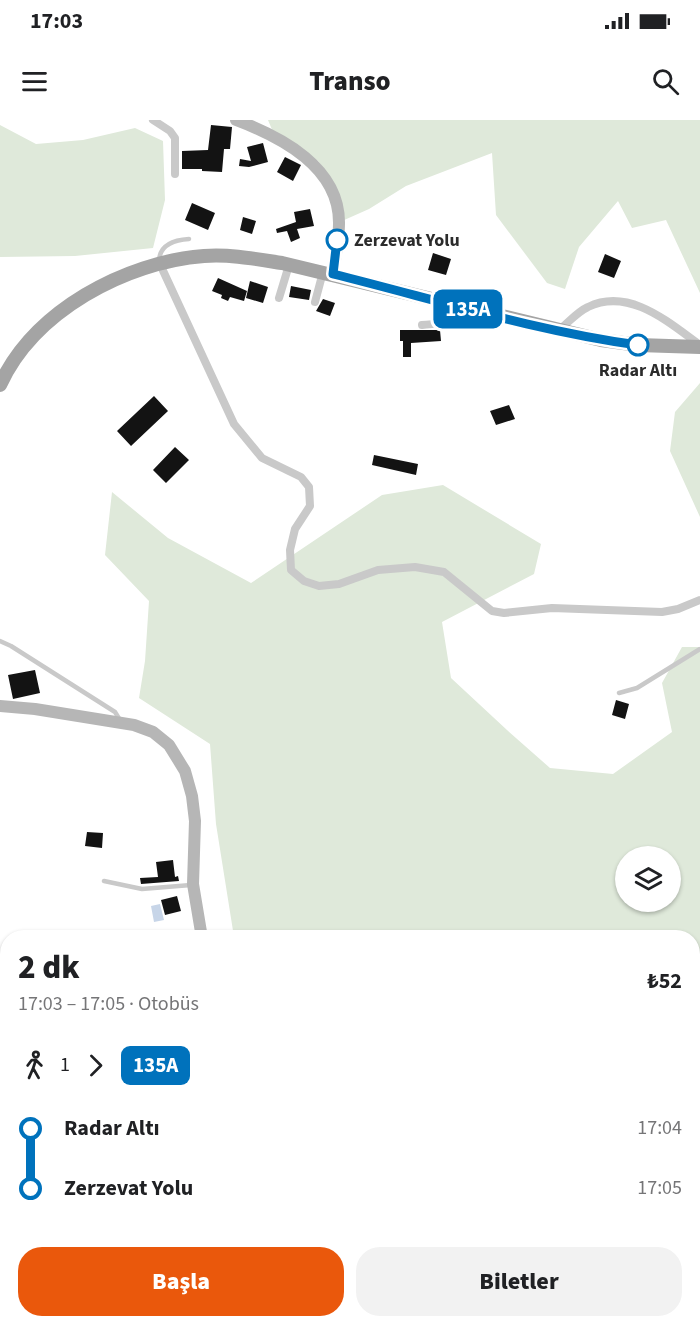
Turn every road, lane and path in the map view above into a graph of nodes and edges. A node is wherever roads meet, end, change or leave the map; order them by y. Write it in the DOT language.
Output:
graph roads {
  1 [pos="153,120"];
  2 [pos="236,120"];
  3 [pos="175,174"];
  4 [pos="189,239"];
  5 [pos="159,262"];
  6 [pos="289,264"];
  7 [pos="328,273"];
  8 [pos="279,298"];
  9 [pos="315,302"];
  10 [pos="477,311"];
  11 [pos="422,325"];
  12 [pos="559,330"];
  13 [pos="700,346"];
  14 [pos="0,386"];
  15 [pos="700,600"];
  16 [pos="0,641"];
  17 [pos="700,649"];
  18 [pos="619,693"];
  19 [pos="0,706"];
  20 [pos="121,722"];
  21 [pos="104,881"];
  22 [pos="193,884"];
  23 [pos="201,930"];
  1 -- 3 [label="street"];
  2 -- 7 [label="main road"];
  4 -- 5 [label="lane"];
  5 -- 6 [label="main road"];
  5 -- 14 [label="main road"];
  5 -- 15 [label="street"];
  6 -- 7 [label="main road"];
  6 -- 8 [label="street"];
  7 -- 9 [label="street"];
  7 -- 10 [label="main road"];
  10 -- 11 [label="street"];
  10 -- 12 [label="main road"];
  12 -- 13 [label="main road"];
  12 -- 13 [label="street"];
  16 -- 20 [label="lane"];
  17 -- 18 [label="lane"];
  19 -- 20 [label="main road"];
  20 -- 22 [label="main road"];
  21 -- 22 [label="lane"];
  22 -- 23 [label="main road"];
}
